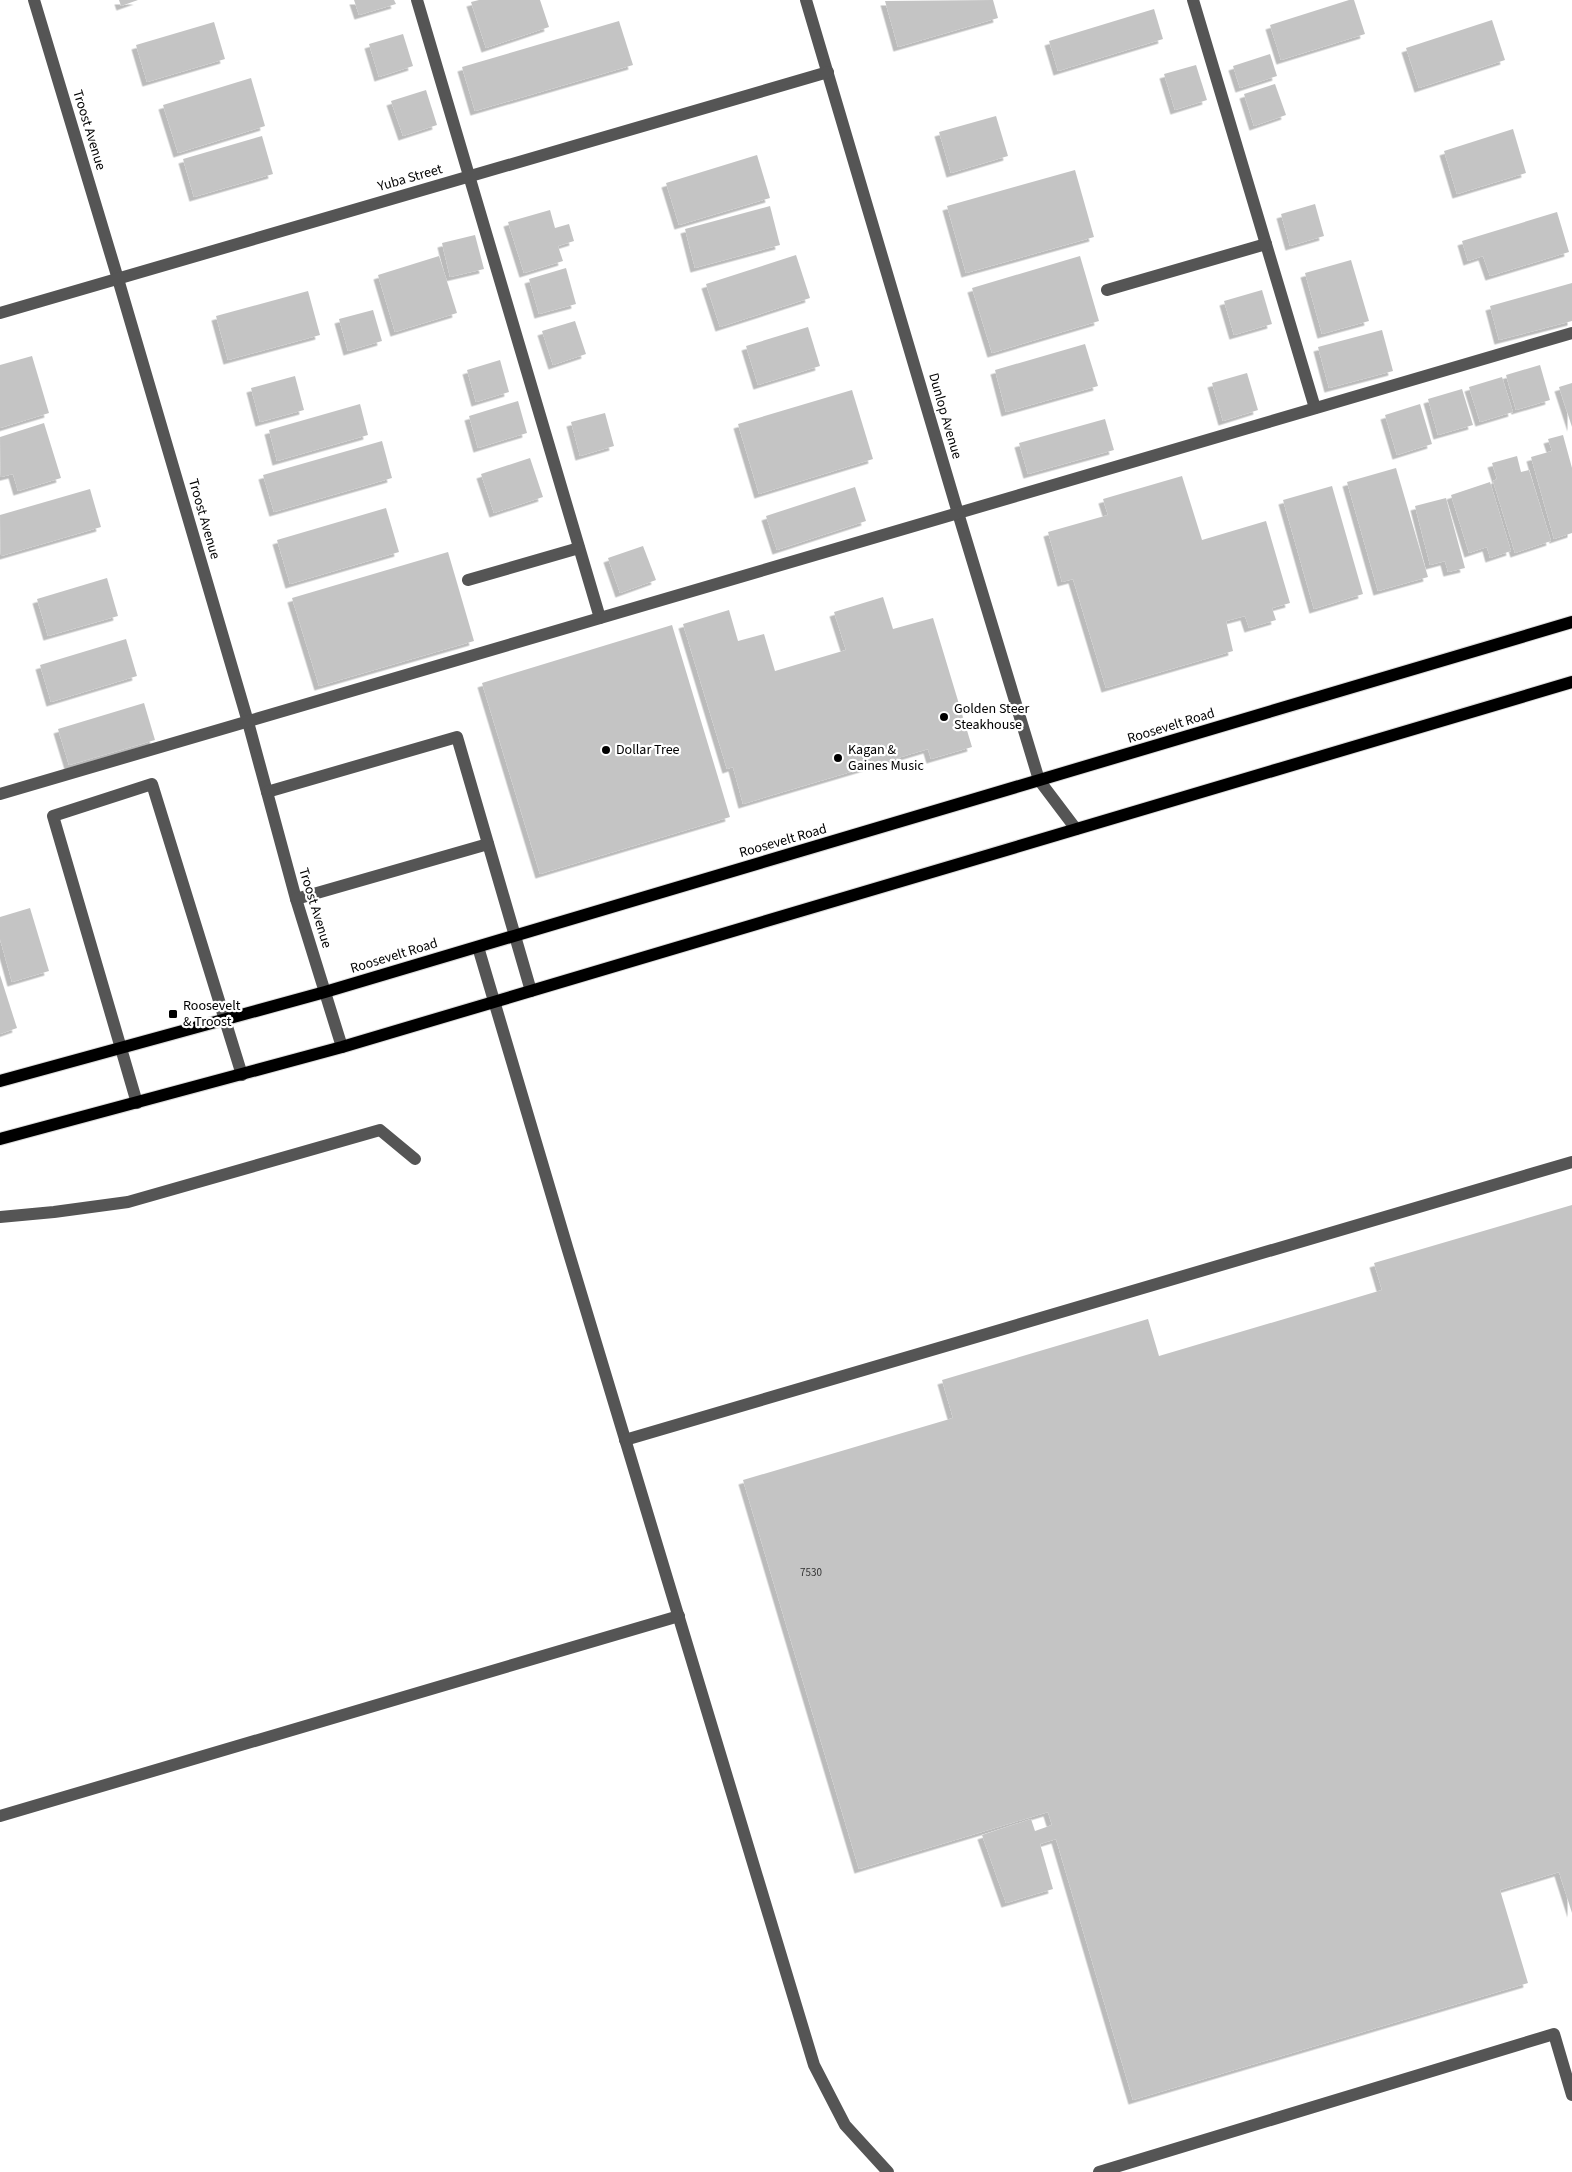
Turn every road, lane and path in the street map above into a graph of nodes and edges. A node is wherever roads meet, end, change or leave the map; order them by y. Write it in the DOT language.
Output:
graph roads {
  1 [pos="34,0"];
  2 [pos="417,0"];
  3 [pos="806,0"];
  4 [pos="1193,0"];
  5 [pos="828,72"];
  6 [pos="469,176"];
  7 [pos="1266,244"];
  8 [pos="118,279"];
  9 [pos="1107,290"];
  10 [pos="0,313"];
  11 [pos="1572,333"];
  12 [pos="1315,408"];
  13 [pos="958,513"];
  14 [pos="579,548"];
  15 [pos="468,580"];
  16 [pos="600,618"];
  17 [pos="1572,622"];
  18 [pos="1572,682"];
  19 [pos="248,722"];
  20 [pos="1039,780"];
  21 [pos="267,792"];
  22 [pos="0,794"];
  23 [pos="1076,829"];
  24 [pos="488,844"];
  25 [pos="296,898"];
  26 [pos="515,936"];
  27 [pos="478,947"];
  28 [pos="531,991"];
  29 [pos="325,992"];
  30 [pos="495,1002"];
  31 [pos="225,1020"];
  32 [pos="342,1047"];
  33 [pos="121,1048"];
  34 [pos="242,1075"];
  35 [pos="0,1080"];
  36 [pos="137,1103"];
  37 [pos="0,1140"];
  38 [pos="415,1159"];
  39 [pos="1572,1162"];
  40 [pos="0,1217"];
  41 [pos="626,1440"];
  42 [pos="679,1616"];
  43 [pos="0,1816"];
  44 [pos="1572,2094"];
  45 [pos="888,2172"];
  46 [pos="1098,2172"];
  1 -- 8 [label="street, Troost Avenue"];
  2 -- 6 [label="street"];
  3 -- 5 [label="street, Dunlop Avenue"];
  4 -- 7 [label="street"];
  5 -- 6 [label="street, Yuba Street"];
  5 -- 13 [label="street, Dunlop Avenue"];
  6 -- 8 [label="street, Yuba Street"];
  6 -- 14 [label="street"];
  7 -- 9 [label="street"];
  7 -- 12 [label="street"];
  8 -- 10 [label="street, Yuba Street"];
  8 -- 19 [label="street, Troost Avenue"];
  11 -- 12 [label="street"];
  12 -- 13 [label="street"];
  13 -- 16 [label="street"];
  13 -- 20 [label="street, Dunlop Avenue"];
  14 -- 15 [label="street"];
  14 -- 16 [label="street"];
  16 -- 19 [label="street"];
  17 -- 20 [label="main road, Roosevelt Road"];
  18 -- 23 [label="main road"];
  19 -- 21 [label="street, Troost Avenue"];
  19 -- 22 [label="street"];
  20 -- 23 [label="street, Dunlop Avenue"];
  20 -- 26 [label="main road, Roosevelt Road"];
  21 -- 24 [label="street"];
  21 -- 25 [label="street, Troost Avenue"];
  23 -- 28 [label="main road"];
  24 -- 25 [label="street"];
  24 -- 26 [label="street"];
  25 -- 29 [label="street, Troost Avenue"];
  26 -- 27 [label="main road, Roosevelt Road"];
  26 -- 28 [label="street"];
  27 -- 29 [label="main road, Roosevelt Road"];
  27 -- 30 [label="street"];
  28 -- 30 [label="main road"];
  29 -- 31 [label="main road, Roosevelt Road"];
  29 -- 32 [label="street, Troost Avenue"];
  30 -- 32 [label="main road"];
  30 -- 41 [label="street"];
  31 -- 33 [label="main road, Roosevelt Road"];
  31 -- 33 [label="street"];
  31 -- 34 [label="street"];
  32 -- 34 [label="main road"];
  33 -- 35 [label="main road, Roosevelt Road"];
  33 -- 36 [label="street"];
  34 -- 36 [label="main road"];
  36 -- 37 [label="main road"];
  38 -- 40 [label="street"];
  39 -- 41 [label="street"];
  41 -- 42 [label="street"];
  42 -- 43 [label="street"];
  42 -- 45 [label="street"];
  44 -- 46 [label="street"];
}
